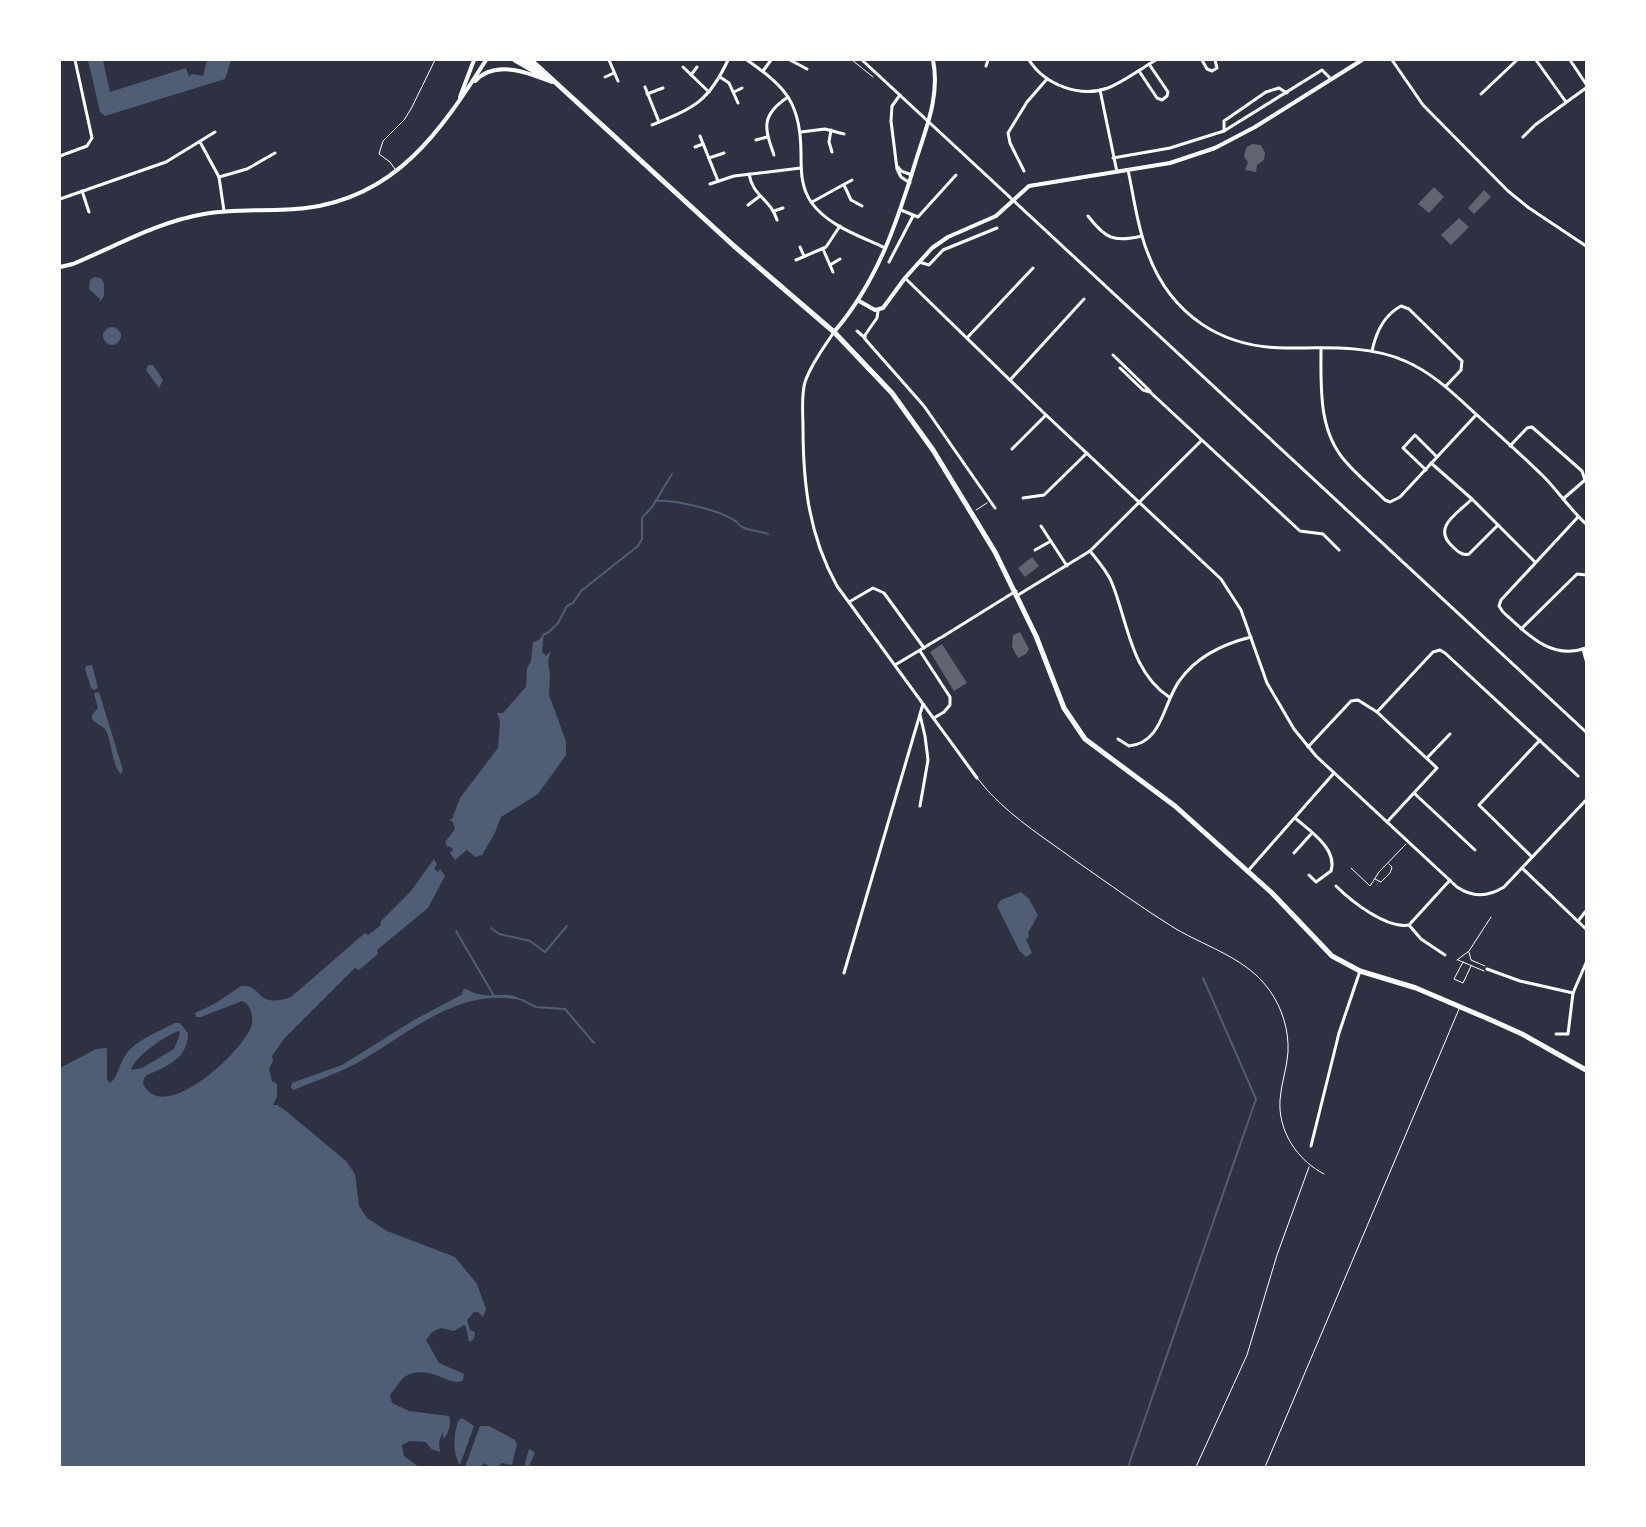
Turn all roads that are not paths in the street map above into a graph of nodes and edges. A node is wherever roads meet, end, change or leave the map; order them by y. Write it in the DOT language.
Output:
graph roads {
  1 [pos="75,60"];
  2 [pos="435,60"];
  3 [pos="474,60"];
  4 [pos="486,60"];
  5 [pos="515,60"];
  6 [pos="524,60"];
  7 [pos="531,60"];
  8 [pos="609,60"];
  9 [pos="728,60"];
  10 [pos="747,60"];
  11 [pos="771,60"];
  12 [pos="790,60"];
  13 [pos="862,60"];
  14 [pos="933,60"];
  15 [pos="988,60"];
  16 [pos="1029,60"];
  17 [pos="1156,60"];
  18 [pos="1202,60"];
  19 [pos="1215,60"];
  20 [pos="1392,60"];
  21 [pos="1517,60"];
  22 [pos="1536,60"];
  23 [pos="1570,60"];
  24 [pos="1359,61"];
  25 [pos="1149,64"];
  26 [pos="986,66"];
  27 [pos="683,67"];
  28 [pos="697,67"];
  29 [pos="807,69"];
  30 [pos="762,71"];
  31 [pos="1139,71"];
  32 [pos="614,73"];
  33 [pos="691,74"];
  34 [pos="605,76"];
  35 [pos="544,77"];
  36 [pos="720,77"];
  37 [pos="1047,79"];
  38 [pos="1331,79"];
  39 [pos="618,81"];
  40 [pos="552,82"];
  41 [pos="1586,84"];
  42 [pos="469,87"];
  43 [pos="645,87"];
  44 [pos="663,88"];
  45 [pos="742,88"];
  46 [pos="1586,88"];
  47 [pos="1100,90"];
  48 [pos="709,92"];
  49 [pos="734,92"];
  50 [pos="1286,93"];
  51 [pos="647,94"];
  52 [pos="1481,94"];
  53 [pos="900,95"];
  54 [pos="788,97"];
  55 [pos="1566,102"];
  56 [pos="738,103"];
  57 [pos="456,106"];
  58 [pos="659,122"];
  59 [pos="652,124"];
  60 [pos="831,130"];
  61 [pos="215,132"];
  62 [pos="801,132"];
  63 [pos="1224,132"];
  64 [pos="844,134"];
  65 [pos="700,136"];
  66 [pos="768,136"];
  67 [pos="1523,137"];
  68 [pos="756,140"];
  69 [pos="200,142"];
  70 [pos="703,144"];
  71 [pos="695,147"];
  72 [pos="832,152"];
  73 [pos="275,153"];
  74 [pos="724,153"];
  75 [pos="774,155"];
  76 [pos="60,156"];
  77 [pos="709,158"];
  78 [pos="1113,158"];
  79 [pos="895,159"];
  80 [pos="801,168"];
  81 [pos="1024,170"];
  82 [pos="1128,170"];
  83 [pos="396,172"];
  84 [pos="1117,172"];
  85 [pos="750,174"];
  86 [pos="912,174"];
  87 [pos="956,174"];
  88 [pos="219,177"];
  89 [pos="852,180"];
  90 [pos="718,181"];
  91 [pos="910,183"];
  92 [pos="710,184"];
  93 [pos="844,185"];
  94 [pos="82,191"];
  95 [pos="760,196"];
  96 [pos="60,199"];
  97 [pos="812,202"];
  98 [pos="748,204"];
  99 [pos="862,206"];
  100 [pos="783,208"];
  101 [pos="901,210"];
  102 [pos="224,211"];
  103 [pos="774,211"];
  104 [pos="89,212"];
  105 [pos="912,216"];
  106 [pos="1088,216"];
  107 [pos="777,220"];
  108 [pos="840,226"];
  109 [pos="996,228"];
  110 [pos="1142,236"];
  111 [pos="1586,246"];
  112 [pos="800,247"];
  113 [pos="823,249"];
  114 [pos="886,249"];
  115 [pos="804,256"];
  116 [pos="840,259"];
  117 [pos="796,260"];
  118 [pos="889,262"];
  119 [pos="918,262"];
  120 [pos="830,265"];
  121 [pos="60,267"];
  122 [pos="1033,268"];
  123 [pos="833,272"];
  124 [pos="905,278"];
  125 [pos="1084,299"];
  126 [pos="859,301"];
  127 [pos="878,311"];
  128 [pos="857,331"];
  129 [pos="834,332"];
  130 [pos="968,338"];
  131 [pos="865,339"];
  132 [pos="1321,348"];
  133 [pos="1372,351"];
  134 [pos="1114,355"];
  135 [pos="1120,368"];
  136 [pos="1010,380"];
  137 [pos="1446,386"];
  138 [pos="1150,392"];
  139 [pos="1046,415"];
  140 [pos="1476,415"];
  141 [pos="1201,441"];
  142 [pos="1510,446"];
  143 [pos="1012,449"];
  144 [pos="1087,453"];
  145 [pos="1437,457"];
  146 [pos="1431,463"];
  147 [pos="1426,470"];
  148 [pos="1023,498"];
  149 [pos="1472,499"];
  150 [pos="1563,499"];
  151 [pos="1139,502"];
  152 [pos="995,508"];
  153 [pos="1578,517"];
  154 [pos="1586,524"];
  155 [pos="1498,525"];
  156 [pos="1041,526"];
  157 [pos="1051,541"];
  158 [pos="1035,550"];
  159 [pos="1339,550"];
  160 [pos="1090,551"];
  161 [pos="1535,562"];
  162 [pos="1067,566"];
  163 [pos="1586,575"];
  164 [pos="1017,593"];
  165 [pos="849,602"];
  166 [pos="1521,628"];
  167 [pos="1251,637"];
  168 [pos="1584,648"];
  169 [pos="922,649"];
  170 [pos="1586,660"];
  171 [pos="895,665"];
  172 [pos="1169,697"];
  173 [pos="923,703"];
  174 [pos="1377,712"];
  175 [pos="920,714"];
  176 [pos="934,718"];
  177 [pos="1586,732"];
  178 [pos="1450,734"];
  179 [pos="1118,739"];
  180 [pos="1540,740"];
  181 [pos="1308,747"];
  182 [pos="1427,758"];
  183 [pos="1334,774"];
  184 [pos="1578,776"];
  185 [pos="977,778"];
  186 [pos="1414,793"];
  187 [pos="1586,800"];
  188 [pos="920,806"];
  189 [pos="1295,818"];
  190 [pos="1387,822"];
  191 [pos="1312,833"];
  192 [pos="1475,850"];
  193 [pos="1294,853"];
  194 [pos="1532,857"];
  195 [pos="1522,868"];
  196 [pos="1246,872"];
  197 [pos="1309,875"];
  198 [pos="1450,880"];
  199 [pos="1336,886"];
  200 [pos="1586,911"];
  201 [pos="1578,921"];
  202 [pos="1409,925"];
  203 [pos="1586,929"];
  204 [pos="1445,955"];
  205 [pos="1586,963"];
  206 [pos="1488,969"];
  207 [pos="1360,971"];
  208 [pos="844,973"];
  209 [pos="1573,993"];
  210 [pos="1460,1006"];
  211 [pos="1556,1034"];
  212 [pos="1586,1070"];
  213 [pos="1311,1146"];
  214 [pos="1310,1166"];
  215 [pos="1324,1174"];
  216 [pos="1196,1467"];
  217 [pos="1265,1467"];
  1 -- 76 [label="street"];
  2 -- 83 [label="lane"];
  3 -- 57 [label="street"];
  4 -- 42 [label="street"];
  5 -- 35 [label="main road"];
  6 -- 35 [label="main road"];
  7 -- 40 [label="main road"];
  8 -- 32 [label="street"];
  9 -- 36 [label="street"];
  10 -- 30 [label="street"];
  11 -- 30 [label="street"];
  12 -- 29 [label="street"];
  13 -- 53 [label="street"];
  14 -- 86 [label="street"];
  15 -- 26 [label="street"];
  16 -- 37 [label="street"];
  17 -- 25 [label="street"];
  18 -- 19 [label="street"];
  20 -- 111 [label="street"];
  21 -- 52 [label="street"];
  22 -- 55 [label="street"];
  23 -- 41 [label="street"];
  24 -- 38 [label="street"];
  25 -- 31 [label="street"];
  25 -- 31 [label="street"];
  27 -- 33 [label="street"];
  28 -- 33 [label="street"];
  30 -- 54 [label="street"];
  31 -- 47 [label="street"];
  32 -- 34 [label="street"];
  32 -- 39 [label="street"];
  33 -- 48 [label="street"];
  35 -- 40 [label="main road"];
  36 -- 48 [label="street"];
  36 -- 49 [label="street"];
  37 -- 47 [label="street"];
  37 -- 81 [label="street"];
  38 -- 50 [label="street"];
  38 -- 82 [label="street"];
  40 -- 42 [label="street"];
  40 -- 129 [label="main road"];
  42 -- 57 [label="street"];
  43 -- 51 [label="street"];
  44 -- 51 [label="street"];
  45 -- 49 [label="street"];
  46 -- 55 [label="street"];
  47 -- 78 [label="street"];
  48 -- 58 [label="street"];
  49 -- 56 [label="street"];
  50 -- 63 [label="street"];
  50 -- 63 [label="street"];
  51 -- 58 [label="street"];
  53 -- 79 [label="street"];
  53 -- 177 [label="street"];
  54 -- 62 [label="street"];
  54 -- 66 [label="street"];
  55 -- 67 [label="street"];
  57 -- 83 [label="street"];
  58 -- 59 [label="street"];
  60 -- 62 [label="street"];
  60 -- 64 [label="street"];
  60 -- 72 [label="street"];
  61 -- 69 [label="street"];
  62 -- 80 [label="street"];
  63 -- 78 [label="street"];
  65 -- 70 [label="street"];
  66 -- 68 [label="street"];
  66 -- 75 [label="street"];
  69 -- 88 [label="street"];
  69 -- 94 [label="street"];
  70 -- 71 [label="street"];
  70 -- 77 [label="street"];
  73 -- 88 [label="street"];
  74 -- 77 [label="street"];
  77 -- 90 [label="street"];
  78 -- 84 [label="street"];
  79 -- 86 [label="street"];
  79 -- 91 [label="street"];
  80 -- 85 [label="street"];
  80 -- 97 [label="street"];
  82 -- 84 [label="street"];
  82 -- 110 [label="street"];
  83 -- 102 [label="street"];
  84 -- 119 [label="street"];
  85 -- 90 [label="street"];
  85 -- 95 [label="street"];
  86 -- 91 [label="street"];
  87 -- 105 [label="street"];
  88 -- 102 [label="street"];
  89 -- 93 [label="street"];
  90 -- 92 [label="street"];
  91 -- 101 [label="street"];
  93 -- 97 [label="street"];
  93 -- 99 [label="street"];
  94 -- 96 [label="street"];
  94 -- 104 [label="street"];
  95 -- 98 [label="street"];
  95 -- 103 [label="street"];
  97 -- 108 [label="street"];
  100 -- 103 [label="street"];
  101 -- 105 [label="street"];
  101 -- 114 [label="street"];
  102 -- 121 [label="street"];
  103 -- 107 [label="street"];
  105 -- 118 [label="street"];
  106 -- 110 [label="street"];
  108 -- 113 [label="street"];
  108 -- 114 [label="street"];
  109 -- 119 [label="street"];
  110 -- 132 [label="street"];
  112 -- 115 [label="street"];
  113 -- 115 [label="street"];
  113 -- 120 [label="street"];
  114 -- 126 [label="street"];
  115 -- 117 [label="street"];
  116 -- 120 [label="street"];
  119 -- 124 [label="street"];
  120 -- 123 [label="street"];
  122 -- 130 [label="street"];
  124 -- 127 [label="street"];
  124 -- 130 [label="street"];
  125 -- 136 [label="street"];
  126 -- 127 [label="street"];
  126 -- 129 [label="street"];
  127 -- 131 [label="street"];
  128 -- 131 [label="street"];
  129 -- 164 [label="main road"];
  129 -- 165 [label="street"];
  130 -- 136 [label="street"];
  131 -- 152 [label="street"];
  132 -- 133 [label="street"];
  132 -- 147 [label="street"];
  133 -- 137 [label="street"];
  133 -- 137 [label="street"];
  134 -- 138 [label="street"];
  135 -- 138 [label="street"];
  136 -- 139 [label="street"];
  137 -- 140 [label="street"];
  138 -- 141 [label="street"];
  139 -- 143 [label="street"];
  139 -- 144 [label="street"];
  140 -- 142 [label="street"];
  140 -- 145 [label="street"];
  141 -- 151 [label="street"];
  141 -- 159 [label="street"];
  142 -- 150 [label="street"];
  142 -- 150 [label="street"];
  144 -- 148 [label="street"];
  144 -- 151 [label="street"];
  145 -- 146 [label="street"];
  145 -- 147 [label="street"];
  146 -- 147 [label="street"];
  146 -- 149 [label="street"];
  149 -- 155 [label="street"];
  149 -- 155 [label="street"];
  150 -- 153 [label="street"];
  151 -- 160 [label="street"];
  151 -- 167 [label="street"];
  153 -- 154 [label="street"];
  153 -- 161 [label="street"];
  155 -- 161 [label="street"];
  156 -- 157 [label="street"];
  157 -- 158 [label="street"];
  157 -- 162 [label="street"];
  160 -- 162 [label="street"];
  160 -- 172 [label="street"];
  161 -- 166 [label="street"];
  162 -- 164 [label="street"];
  163 -- 166 [label="street"];
  164 -- 169 [label="street"];
  164 -- 196 [label="main road"];
  165 -- 169 [label="street"];
  165 -- 171 [label="street"];
  166 -- 168 [label="street"];
  167 -- 172 [label="street"];
  167 -- 181 [label="street"];
  168 -- 170 [label="street"];
  169 -- 171 [label="street"];
  169 -- 176 [label="street"];
  171 -- 173 [label="street"];
  172 -- 179 [label="street"];
  173 -- 175 [label="street"];
  173 -- 176 [label="street"];
  174 -- 180 [label="street"];
  174 -- 181 [label="street"];
  174 -- 182 [label="street"];
  175 -- 188 [label="street"];
  175 -- 208 [label="street"];
  176 -- 185 [label="street"];
  178 -- 182 [label="street"];
  180 -- 184 [label="street"];
  180 -- 194 [label="street"];
  181 -- 183 [label="street"];
  182 -- 186 [label="street"];
  183 -- 189 [label="street"];
  183 -- 190 [label="street"];
  185 -- 214 [label="lane"];
  186 -- 190 [label="street"];
  186 -- 192 [label="street"];
  187 -- 194 [label="street"];
  189 -- 191 [label="street"];
  189 -- 196 [label="street"];
  190 -- 198 [label="street"];
  191 -- 193 [label="street"];
  191 -- 197 [label="street"];
  194 -- 195 [label="street"];
  195 -- 198 [label="street"];
  195 -- 201 [label="street"];
  196 -- 207 [label="main road"];
  198 -- 202 [label="street"];
  199 -- 202 [label="street"];
  200 -- 201 [label="street"];
  201 -- 203 [label="street"];
  202 -- 204 [label="street"];
  205 -- 209 [label="street"];
  206 -- 209 [label="street"];
  207 -- 210 [label="main road"];
  207 -- 213 [label="street"];
  209 -- 211 [label="street"];
  210 -- 212 [label="main road"];
  210 -- 217 [label="lane"];
  214 -- 215 [label="lane"];
  214 -- 216 [label="lane"];
}
